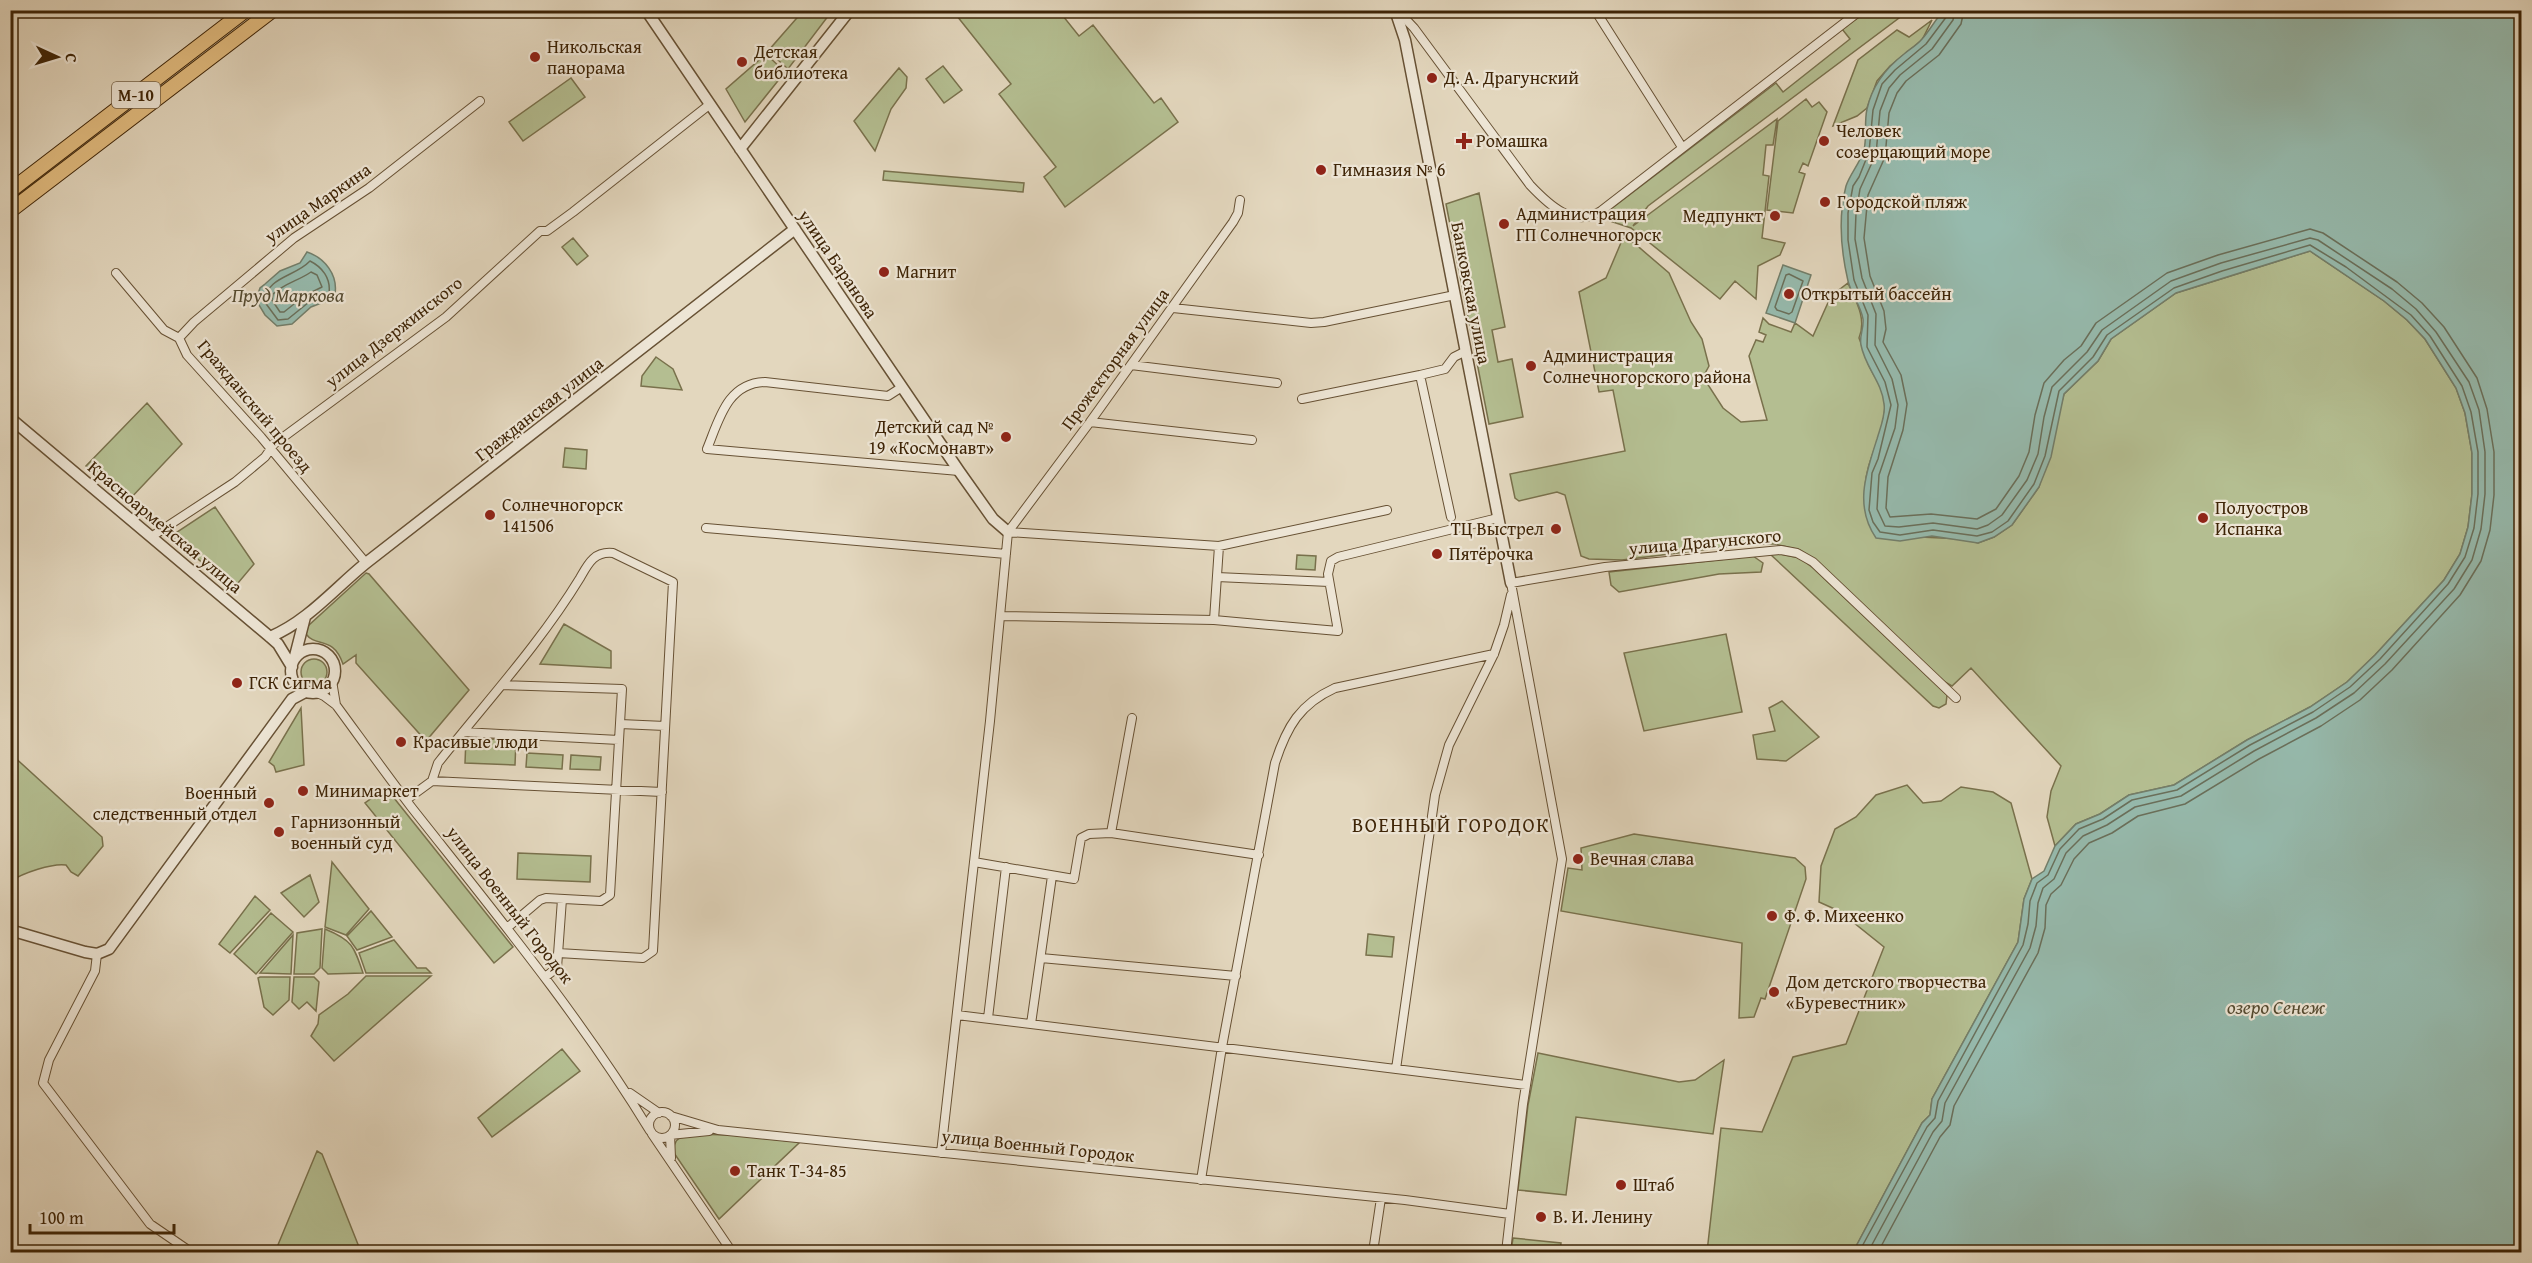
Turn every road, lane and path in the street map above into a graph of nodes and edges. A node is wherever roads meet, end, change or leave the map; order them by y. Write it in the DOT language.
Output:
graph roads {
  1 [pos="246,10"];
  2 [pos="273,10"];
  3 [pos="646,10"];
  4 [pos="850,10"];
  5 [pos="1396,10"];
  6 [pos="1595,10"];
  7 [pos="1855,12"];
  8 [pos="480,101"];
  9 [pos="709,105"];
  10 [pos="729,133"];
  11 [pos="752,135"];
  12 [pos="1682,147"];
  13 [pos="740,149"];
  14 [pos="10,191"];
  15 [pos="1240,200"];
  16 [pos="10,211"];
  17 [pos="795,229"];
  18 [pos="116,273"];
  19 [pos="1455,295"];
  20 [pos="1173,308"];
  21 [pos="179,338"];
  22 [pos="1466,351"];
  23 [pos="1131,365"];
  24 [pos="1420,375"];
  25 [pos="1277,383"];
  26 [pos="902,387"];
  27 [pos="1302,399"];
  28 [pos="10,418"];
  29 [pos="1090,422"];
  30 [pos="1252,440"];
  31 [pos="269,450"];
  32 [pos="959,471"];
  33 [pos="1387,510"];
  34 [pos="1451,517"];
  35 [pos="1498,518"];
  36 [pos="706,528"];
  37 [pos="1008,532"];
  38 [pos="152,537"];
  39 [pos="1219,546"];
  40 [pos="1006,554"];
  41 [pos="366,563"];
  42 [pos="1217,577"];
  43 [pos="1329,582"];
  44 [pos="1511,587"];
  45 [pos="305,616"];
  46 [pos="1000,616"];
  47 [pos="1214,620"];
  48 [pos="300,632"];
  49 [pos="274,640"];
  50 [pos="305,649"];
  51 [pos="1494,654"];
  52 [pos="293,664"];
  53 [pos="332,681"];
  54 [pos="295,682"];
  55 [pos="503,685"];
  56 [pos="311,692"];
  57 [pos="1956,698"];
  58 [pos="292,699"];
  59 [pos="336,705"];
  60 [pos="1132,718"];
  61 [pos="620,724"];
  62 [pos="665,726"];
  63 [pos="463,732"];
  64 [pos="619,740"];
  65 [pos="432,782"];
  66 [pos="616,790"];
  67 [pos="662,792"];
  68 [pos="406,800"];
  69 [pos="1111,833"];
  70 [pos="1259,855"];
  71 [pos="974,862"];
  72 [pos="1006,867"];
  73 [pos="1052,876"];
  74 [pos="562,899"];
  75 [pos="507,928"];
  76 [pos="10,930"];
  77 [pos="558,953"];
  78 [pos="97,954"];
  79 [pos="1041,958"];
  80 [pos="1236,976"];
  81 [pos="545,977"];
  82 [pos="957,1015"];
  83 [pos="988,1018"];
  84 [pos="1031,1024"];
  85 [pos="1222,1047"];
  86 [pos="1396,1068"];
  87 [pos="1526,1085"];
  88 [pos="624,1088"];
  89 [pos="659,1113"];
  90 [pos="670,1116"];
  91 [pos="718,1130"];
  92 [pos="651,1133"];
  93 [pos="670,1136"];
  94 [pos="941,1153"];
  95 [pos="672,1165"];
  96 [pos="1202,1180"];
  97 [pos="1381,1198"];
  98 [pos="1510,1214"];
  99 [pos="191,1252"];
  100 [pos="732,1252"];
  101 [pos="1372,1252"];
  102 [pos="1506,1252"];
  1 -- 14 [label="highway, М-10"];
  2 -- 16 [label="highway, М-10"];
  3 -- 9 [label="street, улица Баранова"];
  4 -- 11 [label="street"];
  5 -- 12 [label="street"];
  5 -- 19 [label="street, Банковская улица"];
  6 -- 12 [label="street"];
  7 -- 12 [label="street"];
  8 -- 21 [label="street, улица Маркина"];
  9 -- 10 [label="street, улица Баранова"];
  9 -- 31 [label="street, улица Дзержинского"];
  10 -- 11 [label="street"];
  10 -- 13 [label="street, улица Баранова"];
  11 -- 13 [label="street"];
  13 -- 17 [label="street, улица Баранова"];
  15 -- 20 [label="street, Прожекторная улица"];
  17 -- 26 [label="street, улица Баранова"];
  17 -- 41 [label="street, Гражданская улица"];
  18 -- 21 [label="street, Гражданский проезд"];
  19 -- 20 [label="street"];
  19 -- 22 [label="street, Банковская улица"];
  20 -- 23 [label="street, Прожекторная улица"];
  21 -- 31 [label="street, Гражданский проезд"];
  22 -- 24 [label="street"];
  22 -- 35 [label="street, Банковская улица"];
  23 -- 25 [label="street"];
  23 -- 29 [label="street, Прожекторная улица"];
  24 -- 27 [label="street"];
  24 -- 34 [label="street"];
  26 -- 32 [label="street, улица Баранова"];
  26 -- 32 [label="street"];
  28 -- 38 [label="street, Красноармейская улица"];
  29 -- 30 [label="street"];
  29 -- 37 [label="street, Прожекторная улица"];
  31 -- 38 [label="street, улица Дзержинского"];
  31 -- 41 [label="street, Гражданский проезд"];
  32 -- 37 [label="street, улица Баранова"];
  33 -- 39 [label="street"];
  35 -- 43 [label="street"];
  35 -- 44 [label="street, Банковская улица"];
  36 -- 40 [label="street"];
  37 -- 39 [label="street"];
  37 -- 40 [label="street"];
  38 -- 49 [label="street, Красноармейская улица"];
  39 -- 42 [label="street"];
  40 -- 46 [label="street"];
  41 -- 45 [label="street, Гражданская улица"];
  42 -- 43 [label="street"];
  42 -- 47 [label="street"];
  43 -- 47 [label="street"];
  44 -- 51 [label="street"];
  44 -- 57 [label="street, улица Драгунского"];
  44 -- 87 [label="street"];
  45 -- 48 [label="street"];
  45 -- 49 [label="street, Гражданская улица"];
  46 -- 47 [label="street"];
  46 -- 71 [label="street"];
  48 -- 50 [label="street"];
  48 -- 50 [label="street"];
  49 -- 50 [label="street"];
  49 -- 52 [label="street, Красноармейская улица"];
  50 -- 52 [label="street"];
  50 -- 53 [label="street"];
  51 -- 70 [label="street"];
  51 -- 86 [label="street"];
  52 -- 54 [label="street"];
  53 -- 56 [label="street"];
  53 -- 59 [label="street"];
  54 -- 56 [label="street"];
  54 -- 58 [label="street"];
  55 -- 61 [label="street"];
  55 -- 62 [label="street"];
  55 -- 63 [label="street"];
  56 -- 58 [label="street"];
  56 -- 59 [label="street"];
  58 -- 78 [label="street"];
  59 -- 68 [label="street, улица Военный Городок"];
  60 -- 69 [label="street"];
  61 -- 62 [label="street"];
  61 -- 64 [label="street"];
  62 -- 67 [label="street"];
  63 -- 64 [label="street"];
  63 -- 65 [label="street"];
  64 -- 66 [label="street"];
  65 -- 66 [label="street"];
  65 -- 68 [label="street"];
  66 -- 67 [label="street"];
  66 -- 74 [label="street"];
  67 -- 77 [label="street"];
  68 -- 75 [label="street, улица Военный Городок"];
  69 -- 70 [label="street"];
  69 -- 73 [label="street"];
  70 -- 80 [label="street"];
  71 -- 72 [label="street"];
  71 -- 82 [label="street"];
  72 -- 73 [label="street"];
  72 -- 83 [label="street"];
  73 -- 79 [label="street"];
  74 -- 75 [label="street"];
  74 -- 77 [label="street"];
  75 -- 81 [label="street, улица Военный Городок"];
  76 -- 78 [label="street"];
  77 -- 81 [label="street"];
  78 -- 99 [label="street"];
  79 -- 80 [label="street"];
  79 -- 84 [label="street"];
  80 -- 85 [label="street"];
  81 -- 88 [label="street, улица Военный Городок"];
  82 -- 83 [label="street"];
  82 -- 94 [label="street"];
  83 -- 84 [label="street"];
  84 -- 85 [label="street"];
  85 -- 86 [label="street"];
  85 -- 96 [label="street"];
  86 -- 87 [label="street"];
  87 -- 98 [label="street"];
  88 -- 89 [label="street"];
  88 -- 92 [label="street, улица Военный Городок"];
  89 -- 90 [label="street"];
  89 -- 92 [label="street"];
  90 -- 91 [label="street, улица Военный Городок"];
  90 -- 93 [label="street"];
  91 -- 93 [label="street"];
  91 -- 94 [label="street, улица Военный Городок"];
  92 -- 93 [label="street"];
  92 -- 95 [label="street, улица Военный Городок"];
  93 -- 95 [label="street"];
  94 -- 96 [label="street, улица Военный Городок"];
  95 -- 100 [label="street, улица Военный Городок"];
  96 -- 97 [label="street, улица Военный Городок"];
  97 -- 98 [label="street, улица Военный Городок"];
  97 -- 101 [label="street"];
  98 -- 102 [label="street"];
}
